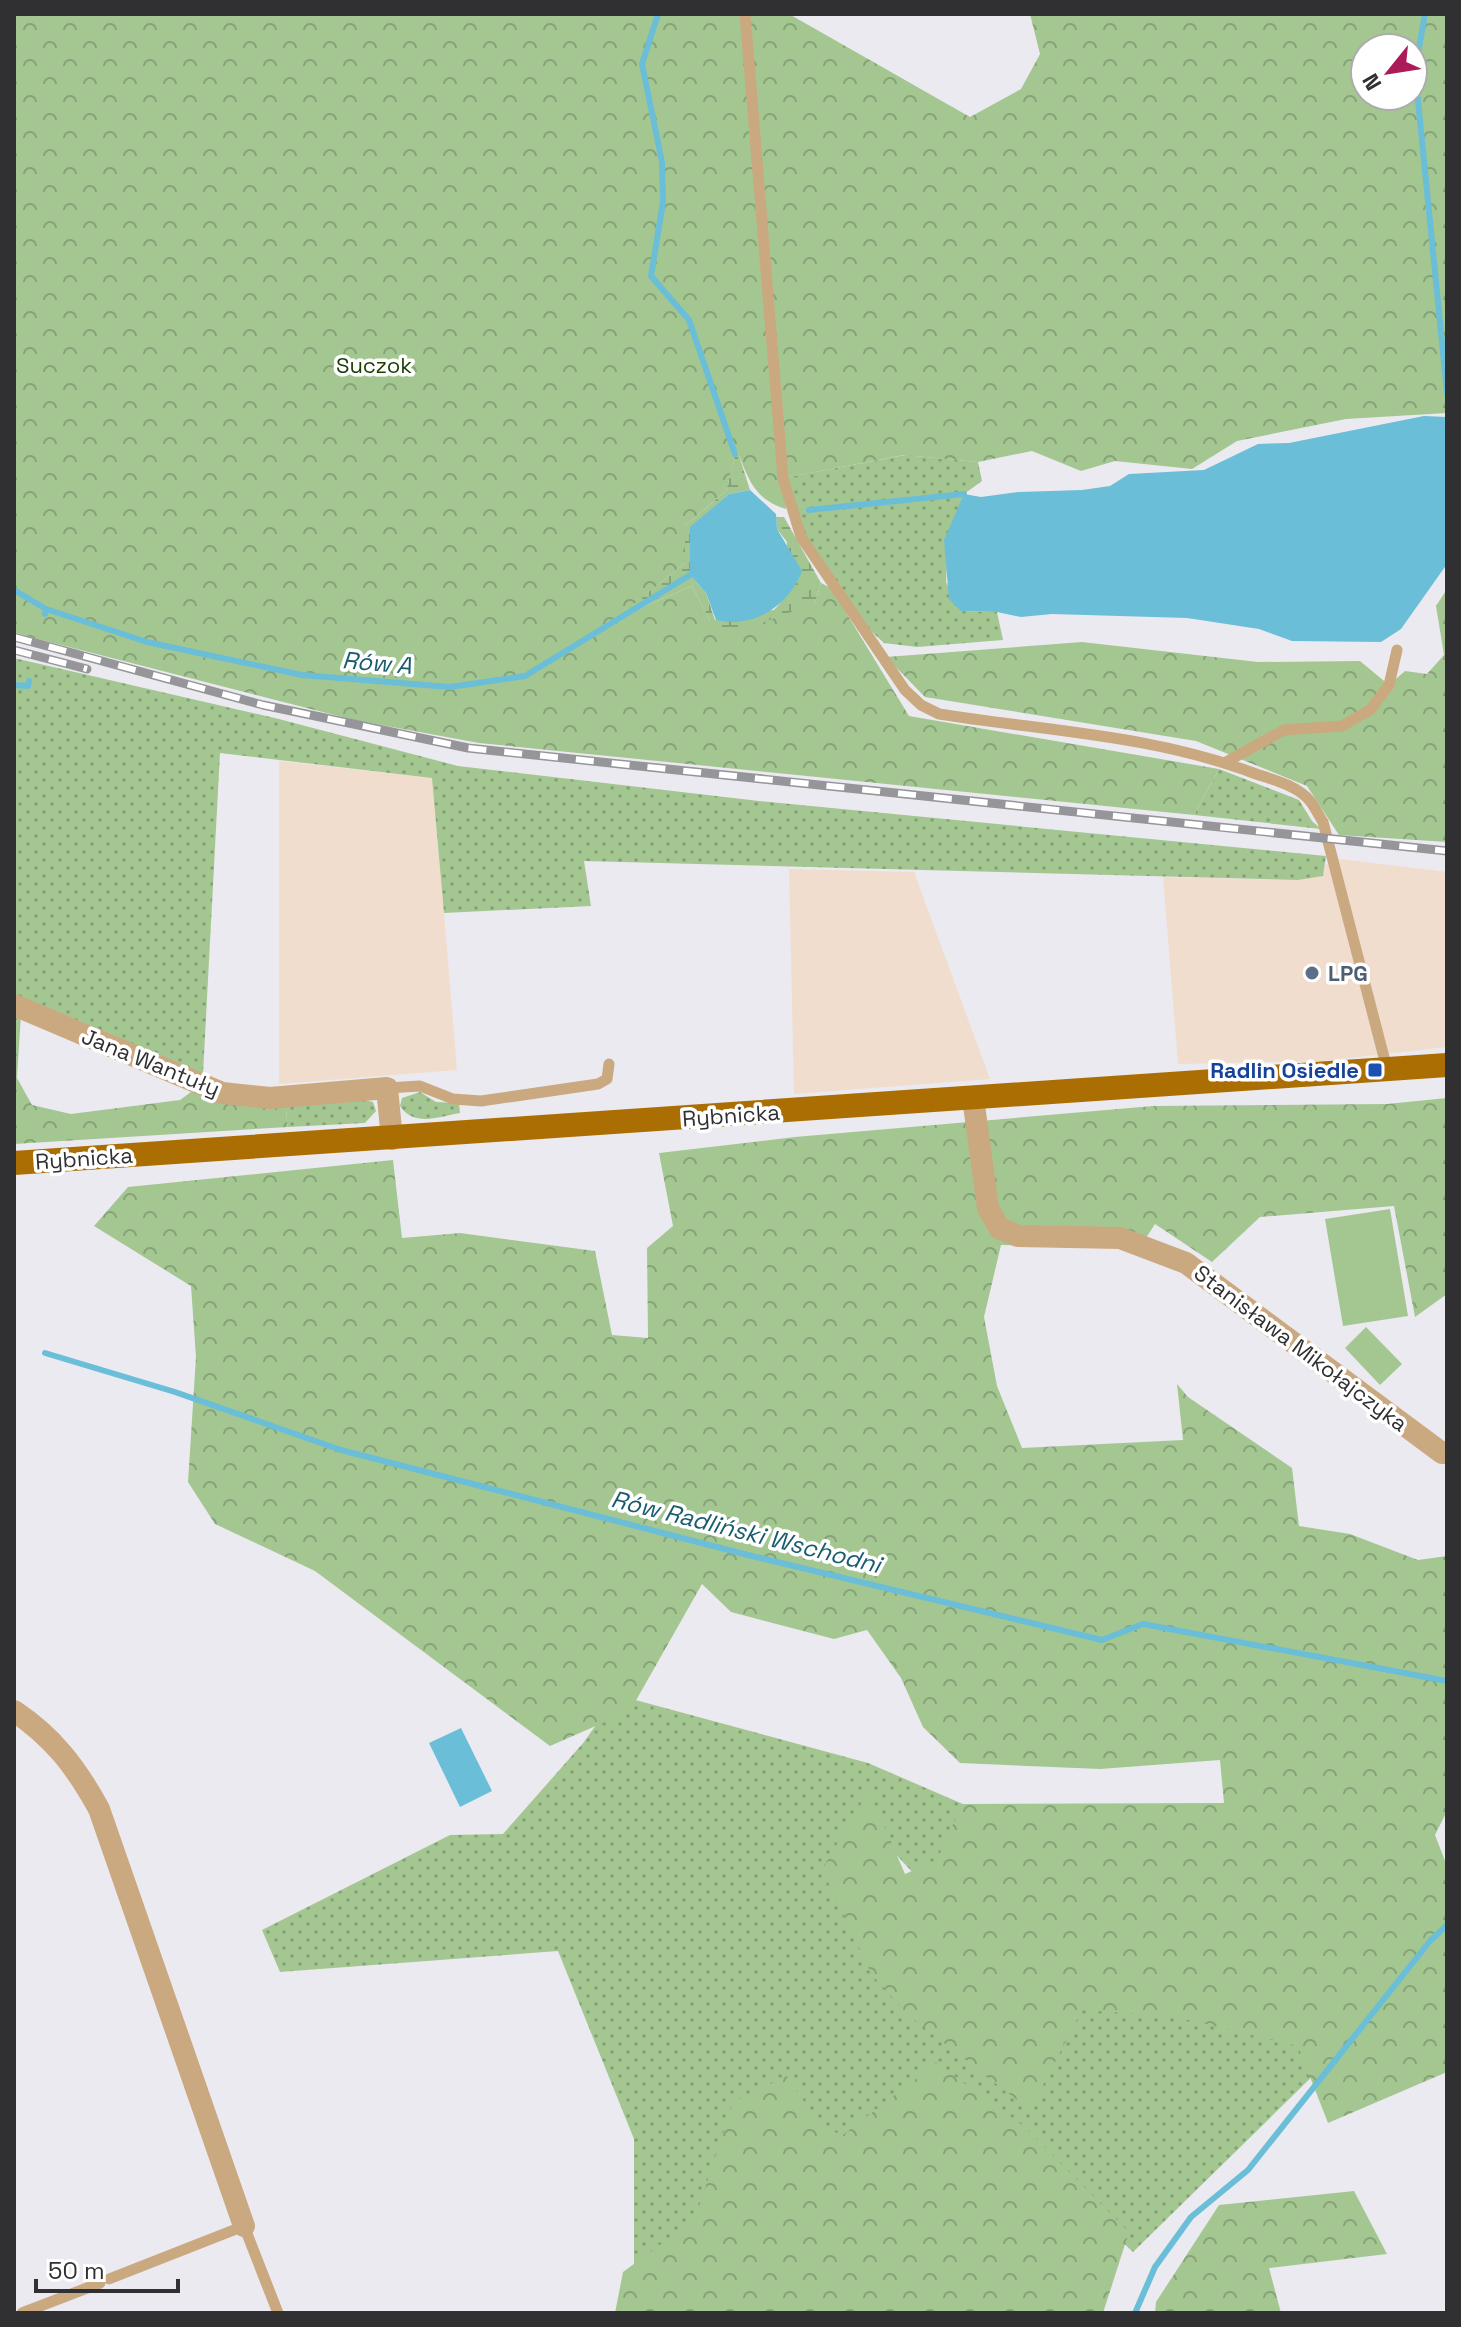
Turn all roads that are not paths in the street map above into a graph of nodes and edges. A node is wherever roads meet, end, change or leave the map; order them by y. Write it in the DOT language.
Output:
graph roads {
  1 [pos="745,14"];
  2 [pos="1397,650"];
  3 [pos="1226,762"];
  4 [pos="14,1005"];
  5 [pos="609,1064"];
  6 [pos="1447,1065"];
  7 [pos="1387,1069"];
  8 [pos="387,1088"];
  9 [pos="973,1098"];
  10 [pos="392,1139"];
  11 [pos="14,1163"];
  12 [pos="1447,1453"];
  13 [pos="14,1711"];
  14 [pos="244,2226"];
  15 [pos="22,2313"];
  16 [pos="278,2313"];
  1 -- 3 [label="lane"];
  2 -- 3 [label="lane"];
  3 -- 7 [label="lane"];
  4 -- 8 [label="street, Jana Wantuły"];
  5 -- 8 [label="lane"];
  6 -- 7 [label="main road, Rybnicka"];
  7 -- 9 [label="main road, Rybnicka"];
  8 -- 10 [label="street"];
  9 -- 10 [label="main road, Rybnicka"];
  9 -- 12 [label="street, Stanisława Mikołajczyka"];
  10 -- 11 [label="main road, Rybnicka"];
  13 -- 14 [label="street"];
  14 -- 15 [label="lane"];
  14 -- 16 [label="lane"];
}
